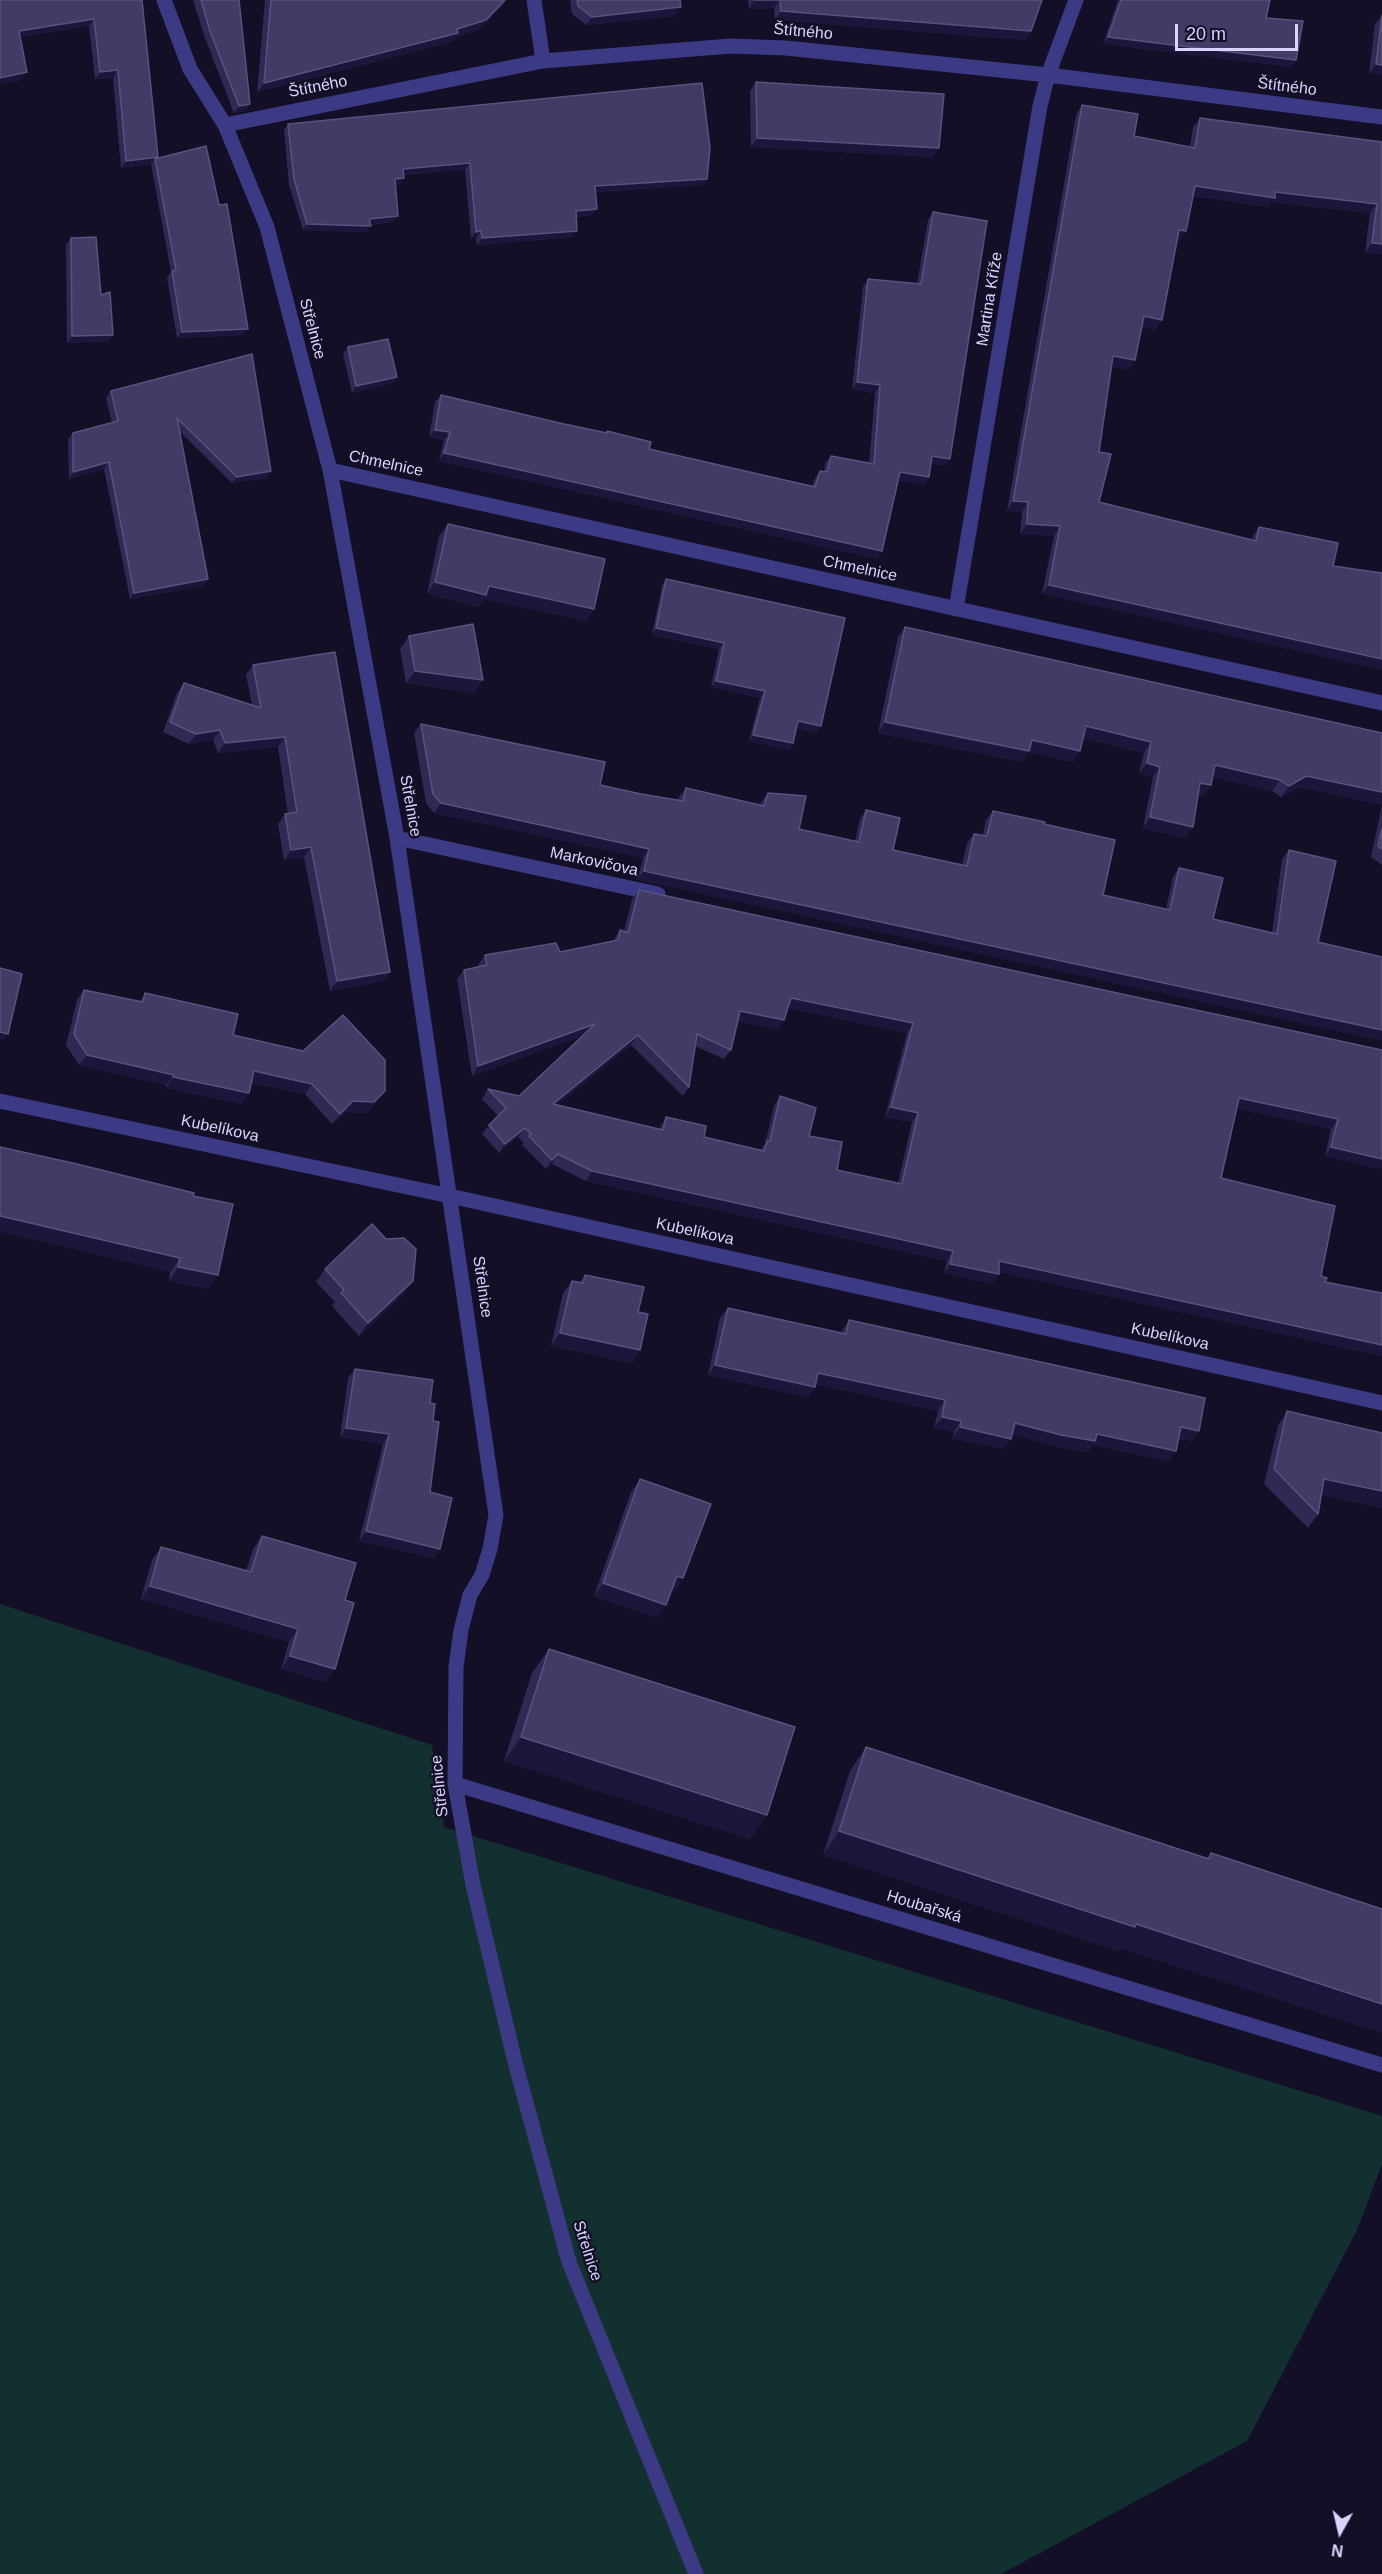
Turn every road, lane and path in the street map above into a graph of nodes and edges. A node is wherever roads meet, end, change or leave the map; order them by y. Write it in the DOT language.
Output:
graph roads {
  1 [pos="164,0"];
  2 [pos="534,0"];
  3 [pos="1076,0"];
  4 [pos="543,61"];
  5 [pos="1048,75"];
  6 [pos="1382,117"];
  7 [pos="225,125"];
  8 [pos="330,470"];
  9 [pos="956,609"];
  10 [pos="1382,703"];
  11 [pos="398,838"];
  12 [pos="676,898"];
  13 [pos="0,1101"];
  14 [pos="450,1196"];
  15 [pos="1382,1402"];
  16 [pos="455,1784"];
  17 [pos="1382,2065"];
  18 [pos="696,2574"];
  1 -- 7 [label="street, Střelnice"];
  2 -- 4 [label="street"];
  3 -- 5 [label="street, Martina Kříže"];
  4 -- 5 [label="street, Štítného"];
  4 -- 7 [label="street, Štítného"];
  5 -- 6 [label="street, Štítného"];
  5 -- 9 [label="street, Martina Kříže"];
  7 -- 8 [label="street, Střelnice"];
  8 -- 9 [label="street, Chmelnice"];
  8 -- 11 [label="street, Střelnice"];
  9 -- 10 [label="street, Chmelnice"];
  11 -- 12 [label="street, Markovičova"];
  11 -- 14 [label="street, Střelnice"];
  13 -- 14 [label="street, Kubelíkova"];
  14 -- 15 [label="street, Kubelíkova"];
  14 -- 16 [label="street, Střelnice"];
  16 -- 17 [label="street, Houbařská"];
  16 -- 18 [label="street, Střelnice"];
}
